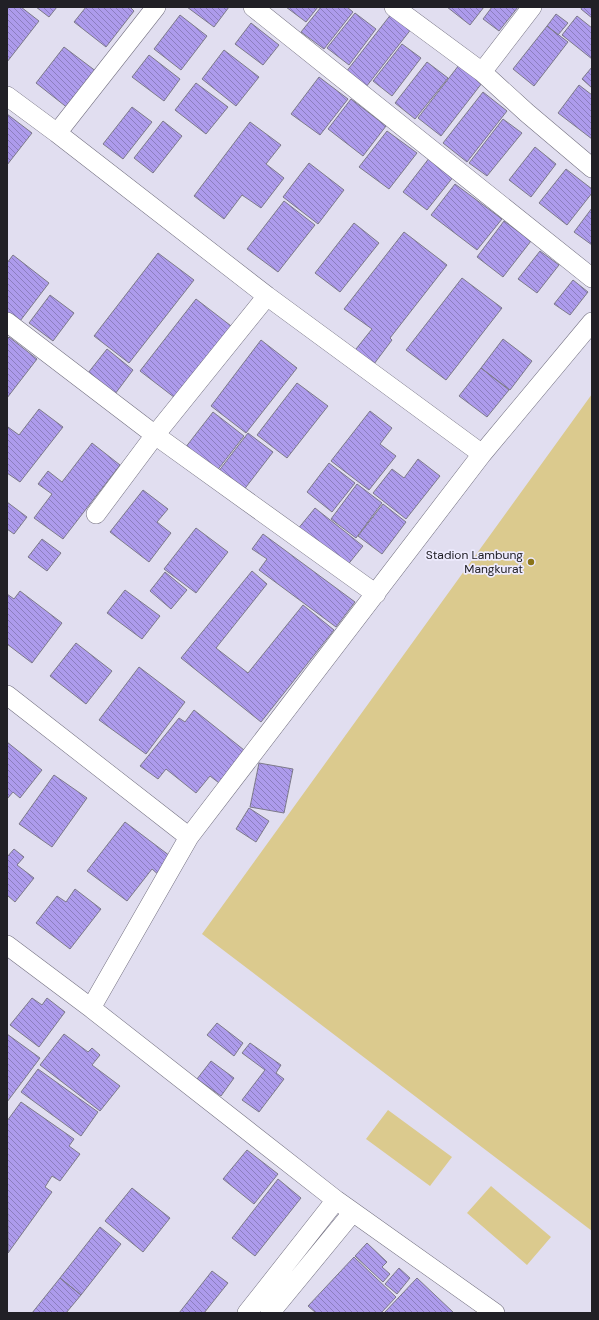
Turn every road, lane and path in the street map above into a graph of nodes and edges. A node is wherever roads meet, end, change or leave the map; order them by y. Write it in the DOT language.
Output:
graph roads {
  1 [pos="156,7"];
  2 [pos="253,7"];
  3 [pos="394,7"];
  4 [pos="532,7"];
  5 [pos="482,72"];
  6 [pos="7,96"];
  7 [pos="57,133"];
  8 [pos="592,168"];
  9 [pos="592,278"];
  10 [pos="267,296"];
  11 [pos="7,322"];
  12 [pos="592,322"];
  13 [pos="155,435"];
  14 [pos="482,454"];
  15 [pos="96,514"];
  16 [pos="376,594"];
  17 [pos="7,695"];
  18 [pos="189,837"];
  19 [pos="7,945"];
  20 [pos="91,1008"];
  21 [pos="336,1200"];
  22 [pos="353,1212"];
  23 [pos="305,1239"];
  24 [pos="320,1251"];
  25 [pos="248,1313"];
  26 [pos="270,1313"];
  27 [pos="495,1313"];
  1 -- 7 [label="street"];
  2 -- 9 [label="street"];
  3 -- 5 [label="street"];
  4 -- 5 [label="street"];
  5 -- 8 [label="street"];
  6 -- 7 [label="street"];
  7 -- 10 [label="street"];
  10 -- 13 [label="street"];
  10 -- 14 [label="street"];
  11 -- 13 [label="street"];
  12 -- 14 [label="street"];
  13 -- 15 [label="street"];
  13 -- 16 [label="street"];
  14 -- 16 [label="street"];
  16 -- 18 [label="street"];
  17 -- 18 [label="street"];
  18 -- 20 [label="street"];
  19 -- 20 [label="street"];
  20 -- 21 [label="street"];
  21 -- 22 [label="street"];
  21 -- 23 [label="street"];
  22 -- 24 [label="street"];
  22 -- 27 [label="street"];
  23 -- 24 [label="street"];
  23 -- 25 [label="street"];
  24 -- 26 [label="street"];
}
